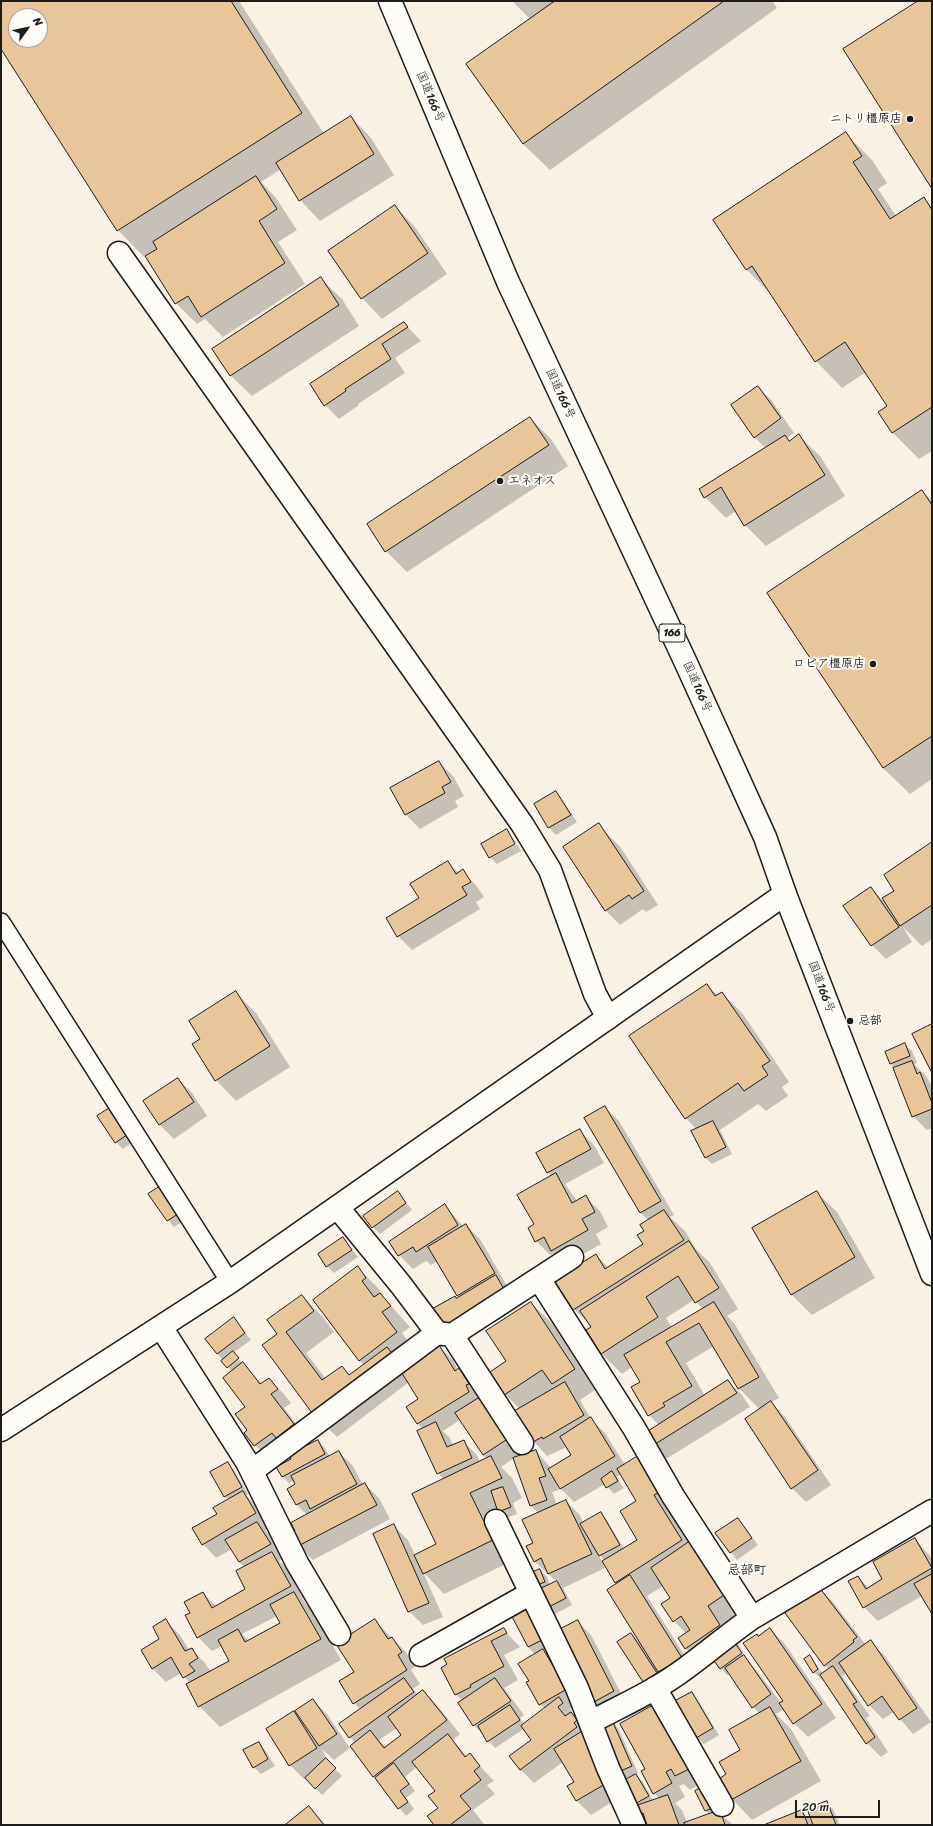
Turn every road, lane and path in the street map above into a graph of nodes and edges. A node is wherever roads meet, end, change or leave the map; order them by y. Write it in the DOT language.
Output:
graph roads {
  1 [pos="390,1"];
  2 [pos="119,253"];
  3 [pos="785,894"];
  4 [pos="1,922"];
  5 [pos="608,1018"];
  6 [pos="338,1208"];
  7 [pos="572,1257"];
  8 [pos="932,1274"];
  9 [pos="539,1279"];
  10 [pos="230,1282"];
  11 [pos="161,1327"];
  12 [pos="444,1334"];
  13 [pos="1,1430"];
  14 [pos="522,1443"];
  15 [pos="252,1471"];
  16 [pos="932,1511"];
  17 [pos="496,1521"];
  18 [pos="531,1593"];
  19 [pos="752,1618"];
  20 [pos="339,1634"];
  21 [pos="422,1655"];
  22 [pos="656,1688"];
  23 [pos="591,1722"];
  24 [pos="722,1805"];
  25 [pos="634,1825"];
  1 -- 3 [label="main road, 国道166号 / 166"];
  2 -- 5 [label="main road"];
  3 -- 5 [label="main road"];
  3 -- 8 [label="main road, 国道166号 / 166"];
  4 -- 10 [label="lane"];
  5 -- 6 [label="main road"];
  6 -- 10 [label="main road"];
  6 -- 12 [label="main road"];
  7 -- 9 [label="main road"];
  9 -- 12 [label="main road"];
  9 -- 19 [label="main road"];
  10 -- 11 [label="main road"];
  11 -- 13 [label="main road"];
  11 -- 15 [label="main road"];
  12 -- 14 [label="main road"];
  12 -- 15 [label="main road"];
  15 -- 20 [label="main road"];
  16 -- 19 [label="main road"];
  17 -- 18 [label="main road"];
  18 -- 21 [label="main road"];
  18 -- 23 [label="main road"];
  19 -- 22 [label="main road"];
  22 -- 23 [label="main road"];
  22 -- 24 [label="main road"];
  23 -- 25 [label="main road"];
}
